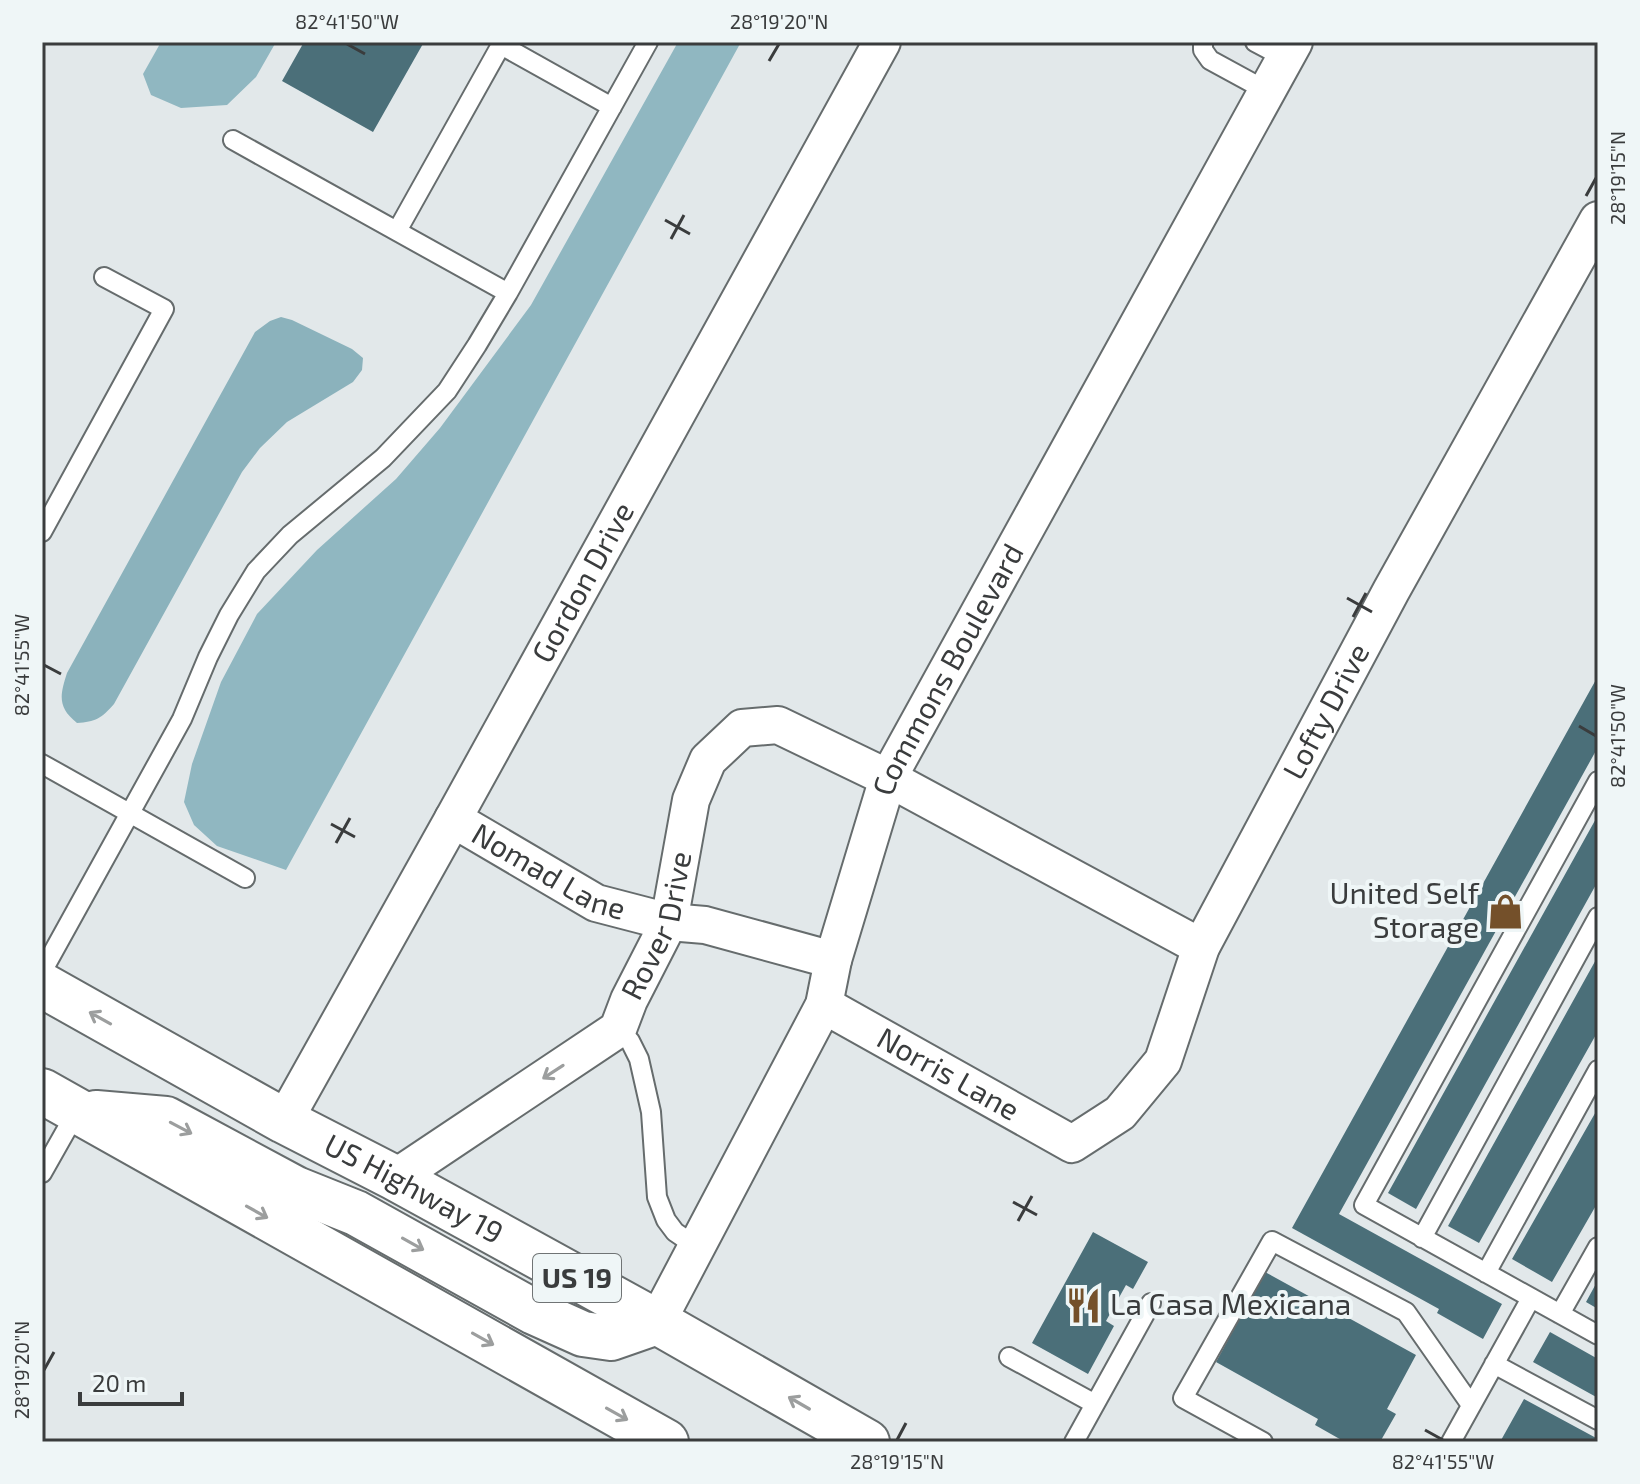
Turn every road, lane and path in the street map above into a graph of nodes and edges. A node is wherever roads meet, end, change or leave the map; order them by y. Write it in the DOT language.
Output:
graph roads {
  1 [pos="648,42"];
  2 [pos="882,42"];
  3 [pos="1203,42"];
  4 [pos="1278,47"];
  5 [pos="1267,91"];
  6 [pos="612,107"];
  7 [pos="233,140"];
  8 [pos="1598,220"];
  9 [pos="397,231"];
  10 [pos="104,277"];
  11 [pos="508,293"];
  12 [pos="42,532"];
  13 [pos="42,764"];
  14 [pos="888,778"];
  15 [pos="1598,781"];
  16 [pos="130,813"];
  17 [pos="453,819"];
  18 [pos="245,878"];
  19 [pos="1598,917"];
  20 [pos="669,922"];
  21 [pos="1201,947"];
  22 [pos="833,960"];
  23 [pos="42,972"];
  24 [pos="42,985"];
  25 [pos="824,1005"];
  26 [pos="618,1029"];
  27 [pos="1598,1070"];
  28 [pos="60,1101"];
  29 [pos="284,1121"];
  30 [pos="1072,1144"];
  31 [pos="42,1173"];
  32 [pos="395,1178"];
  33 [pos="1422,1238"];
  34 [pos="697,1247"];
  35 [pos="1598,1247"];
  36 [pos="1486,1273"];
  37 [pos="1531,1298"];
  38 [pos="1151,1303"];
  39 [pos="1560,1314"];
  40 [pos="657,1322"];
  41 [pos="1598,1335"];
  42 [pos="1009,1357"];
  43 [pos="1494,1364"];
  44 [pos="1095,1404"];
  45 [pos="1471,1405"];
  46 [pos="1598,1420"];
  47 [pos="666,1442"];
  48 [pos="867,1442"];
  49 [pos="1074,1442"];
  50 [pos="1263,1442"];
  51 [pos="1451,1442"];
  1 -- 6 [label="lane"];
  2 -- 17 [label="street, Gordon Drive"];
  3 -- 5 [label="lane"];
  4 -- 5 [label="street, Commons Boulevard"];
  5 -- 14 [label="street, Commons Boulevard"];
  6 -- 9 [label="lane"];
  6 -- 11 [label="lane"];
  7 -- 9 [label="lane"];
  8 -- 21 [label="street, Lofty Drive"];
  9 -- 11 [label="lane"];
  10 -- 12 [label="lane"];
  11 -- 16 [label="lane"];
  13 -- 16 [label="lane"];
  14 -- 20 [label="street, Rover Drive"];
  14 -- 21 [label="street"];
  14 -- 22 [label="street, Commons Boulevard"];
  15 -- 33 [label="lane"];
  16 -- 18 [label="lane"];
  16 -- 23 [label="lane"];
  17 -- 20 [label="street, Nomad Lane"];
  17 -- 29 [label="street, Gordon Drive"];
  19 -- 33 [label="lane"];
  20 -- 22 [label="street, Nomad Lane"];
  20 -- 26 [label="street, Rover Drive"];
  21 -- 30 [label="street, Lofty Drive"];
  22 -- 25 [label="street, Commons Boulevard"];
  29 -- 24 [label="highway, US Highway 19 / US 19, one-way"];
  25 -- 30 [label="street, Norris Lane"];
  25 -- 34 [label="street, Commons Boulevard"];
  26 -- 32 [label="street, Rover Drive, one-way"];
  26 -- 34 [label="lane"];
  27 -- 36 [label="lane"];
  28 -- 31 [label="lane"];
  28 -- 40 [label="highway, one-way"];
  28 -- 47 [label="highway, one-way"];
  29 -- 32 [label="highway, US Highway 19 / US 19"];
  32 -- 40 [label="highway, US Highway 19 / US 19"];
  33 -- 36 [label="lane"];
  34 -- 40 [label="street, Commons Boulevard"];
  35 -- 39 [label="lane"];
  36 -- 37 [label="lane"];
  37 -- 39 [label="lane"];
  37 -- 43 [label="lane"];
  38 -- 44 [label="lane"];
  39 -- 41 [label="lane"];
  48 -- 40 [label="highway, US Highway 19 / US 19, one-way"];
  42 -- 44 [label="lane"];
  43 -- 45 [label="lane"];
  43 -- 46 [label="lane"];
  44 -- 49 [label="lane"];
  45 -- 50 [label="lane"];
  45 -- 51 [label="lane"];
}
